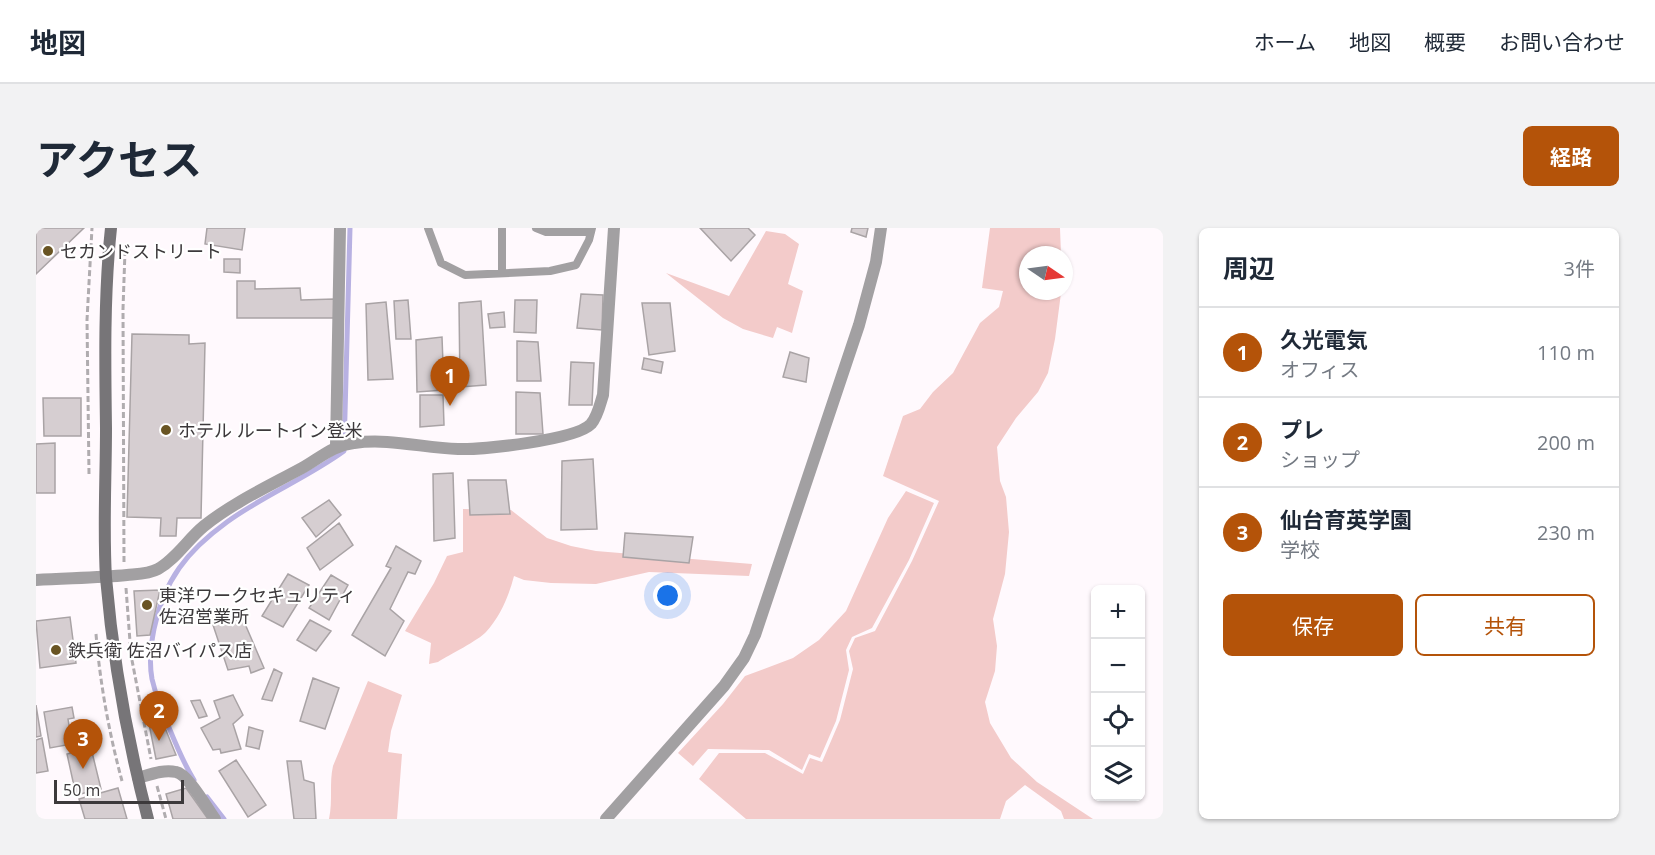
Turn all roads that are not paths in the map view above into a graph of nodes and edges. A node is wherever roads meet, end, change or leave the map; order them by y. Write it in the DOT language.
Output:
graph roads {
  1 [pos="111,228"];
  2 [pos="340,228"];
  3 [pos="428,228"];
  4 [pos="502,228"];
  5 [pos="536,228"];
  6 [pos="614,228"];
  7 [pos="881,228"];
  8 [pos="591,230"];
  9 [pos="502,273"];
  10 [pos="336,446"];
  11 [pos="106,577"];
  12 [pos="36,580"];
  13 [pos="138,778"];
  14 [pos="148,819"];
  15 [pos="215,819"];
  16 [pos="606,819"];
  1 -- 11 [label="street"];
  2 -- 10 [label="street"];
  3 -- 9 [label="lane"];
  4 -- 9 [label="lane"];
  5 -- 8 [label="lane"];
  6 -- 10 [label="street"];
  7 -- 16 [label="street"];
  8 -- 9 [label="lane"];
  10 -- 11 [label="street"];
  11 -- 12 [label="street"];
  11 -- 13 [label="street"];
  13 -- 14 [label="street"];
  13 -- 15 [label="street"];
}
